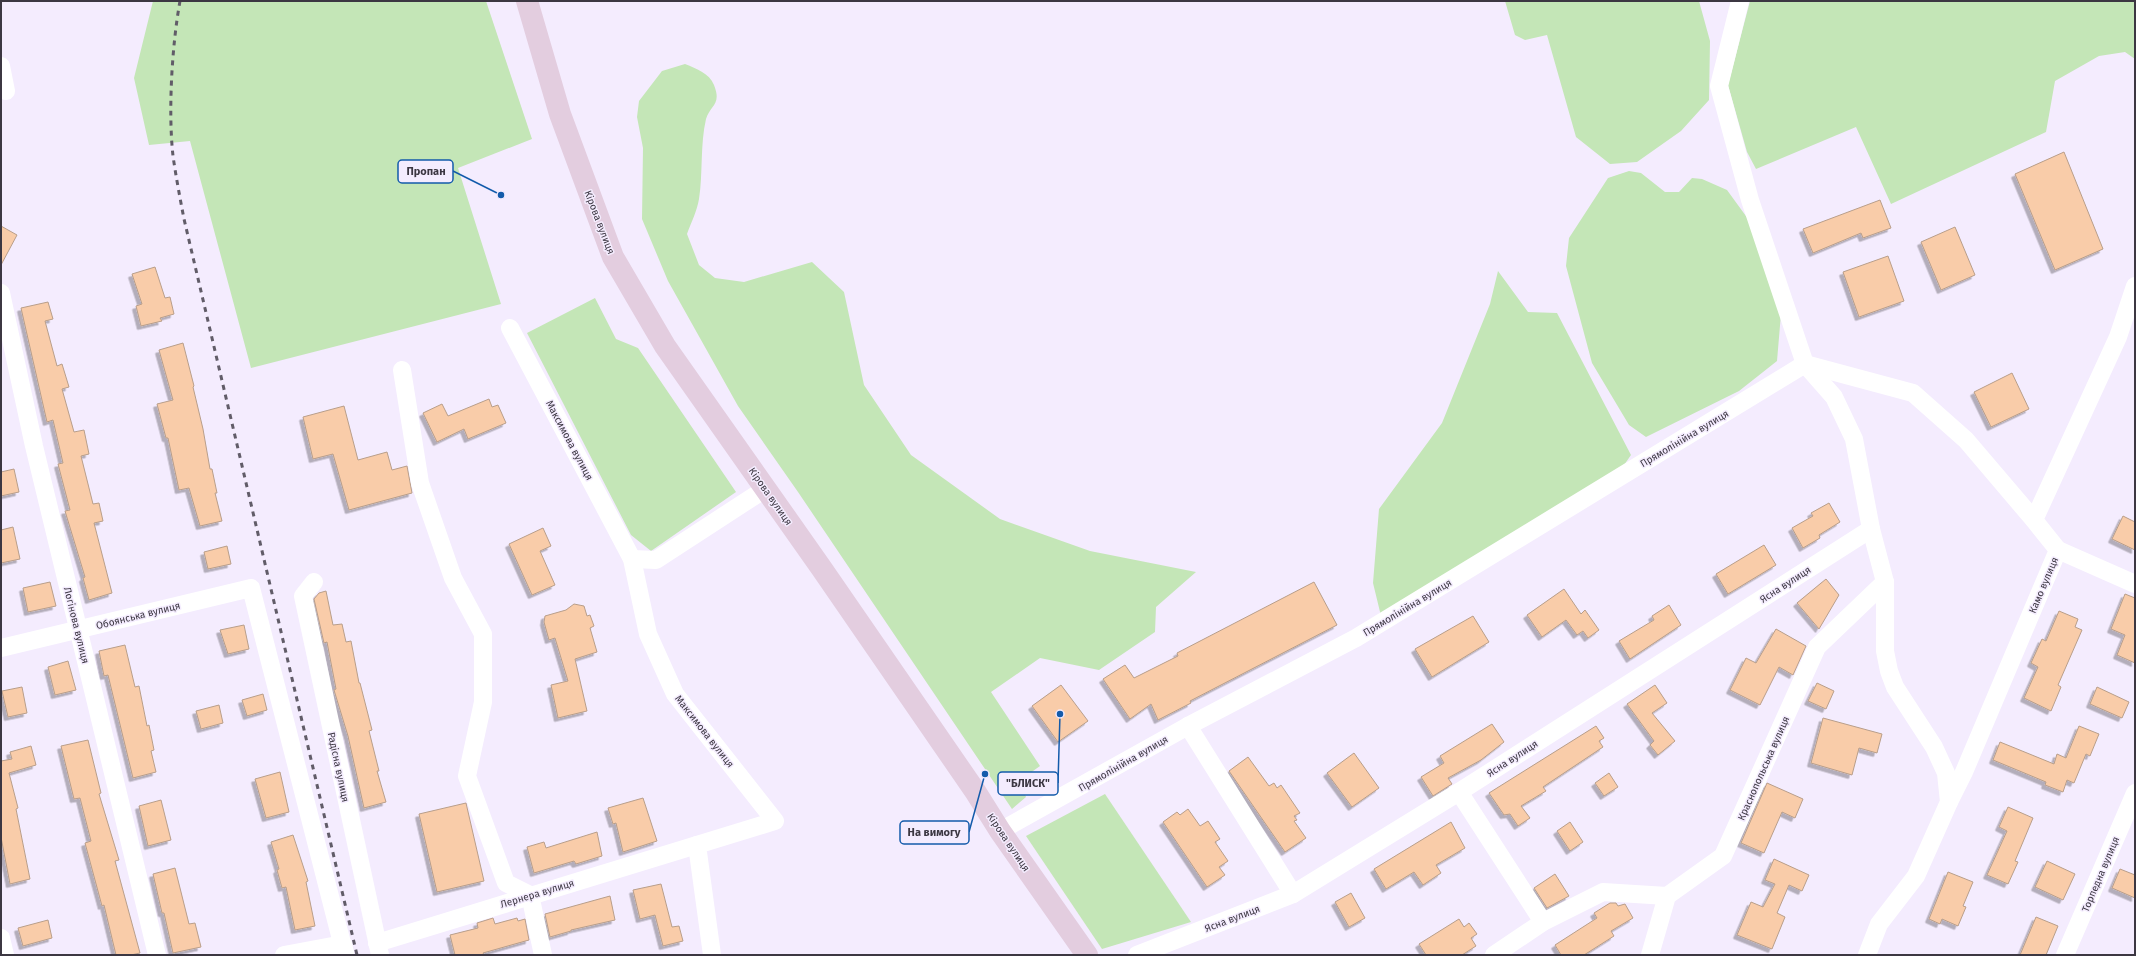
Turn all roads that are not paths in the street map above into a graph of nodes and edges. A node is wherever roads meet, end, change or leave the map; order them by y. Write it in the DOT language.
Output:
graph roads {
  1 [pos="526,1"];
  2 [pos="1740,1"];
  3 [pos="1,66"];
  4 [pos="6,91"];
  5 [pos="2135,286"];
  6 [pos="1,293"];
  7 [pos="510,328"];
  8 [pos="1805,364"];
  9 [pos="402,370"];
  10 [pos="765,488"];
  11 [pos="2034,520"];
  12 [pos="1871,529"];
  13 [pos="2058,550"];
  14 [pos="632,559"];
  15 [pos="314,582"];
  16 [pos="1885,582"];
  17 [pos="2135,584"];
  18 [pos="78,630"];
  19 [pos="1,648"];
  20 [pos="1188,726"];
  21 [pos="1459,792"];
  22 [pos="2135,793"];
  23 [pos="1949,802"];
  24 [pos="1000,831"];
  25 [pos="697,845"];
  26 [pos="1294,894"];
  27 [pos="530,895"];
  28 [pos="1668,896"];
  29 [pos="1543,922"];
  30 [pos="1,938"];
  31 [pos="379,949"];
  32 [pos="344,951"];
  33 [pos="5,955"];
  34 [pos="157,955"];
  35 [pos="284,955"];
  36 [pos="543,955"];
  37 [pos="712,955"];
  38 [pos="1087,955"];
  39 [pos="1137,955"];
  40 [pos="1494,955"];
  41 [pos="1650,955"];
  42 [pos="1867,955"];
  43 [pos="2065,955"];
  1 -- 10 [label="main road, Кірова вулиця"];
  2 -- 8 [label="street"];
  3 -- 4 [label="street"];
  5 -- 11 [label="street"];
  6 -- 18 [label="street, Логінова вулиця"];
  7 -- 14 [label="street, Максимова вулиця"];
  8 -- 11 [label="street, Камо вулиця"];
  8 -- 12 [label="street"];
  8 -- 20 [label="street, Прямолінійна вулиця"];
  9 -- 27 [label="street"];
  10 -- 14 [label="street"];
  10 -- 24 [label="main road, Кірова вулиця"];
  11 -- 13 [label="street, Камо вулиця"];
  12 -- 16 [label="street"];
  12 -- 21 [label="street, Ясна вулиця"];
  13 -- 17 [label="street"];
  13 -- 23 [label="street, Камо вулиця"];
  14 -- 25 [label="street, Максимова вулиця"];
  15 -- 31 [label="street, Радісна вулиця"];
  16 -- 23 [label="street"];
  16 -- 28 [label="street, Краснопольська вулиця"];
  18 -- 19 [label="street, Обоянська вулиця"];
  18 -- 32 [label="street, Обоянська вулиця"];
  18 -- 34 [label="street, Логінова вулиця"];
  20 -- 24 [label="street, Прямолінійна вулиця"];
  20 -- 26 [label="street"];
  21 -- 26 [label="street, Ясна вулиця"];
  21 -- 29 [label="street"];
  22 -- 43 [label="street, Торпедна вулиця"];
  23 -- 42 [label="street, Камо вулиця"];
  24 -- 38 [label="main road, Кірова вулиця"];
  25 -- 27 [label="street, Лернера вулиця"];
  25 -- 37 [label="street"];
  26 -- 39 [label="street, Ясна вулиця"];
  27 -- 31 [label="street, Лернера вулиця"];
  27 -- 36 [label="street"];
  28 -- 29 [label="street"];
  28 -- 41 [label="street"];
  29 -- 40 [label="street"];
  30 -- 33 [label="street"];
  32 -- 35 [label="street"];
}
